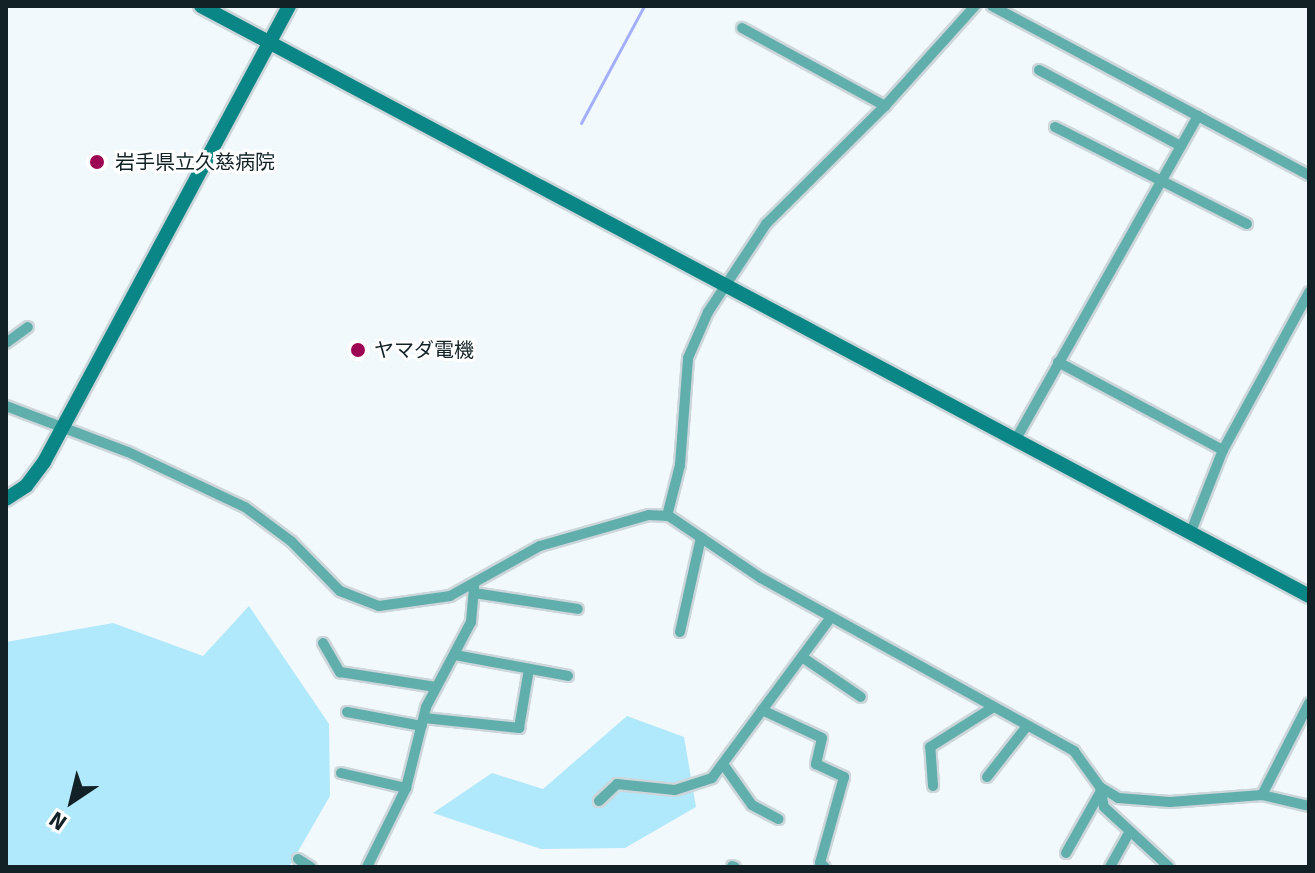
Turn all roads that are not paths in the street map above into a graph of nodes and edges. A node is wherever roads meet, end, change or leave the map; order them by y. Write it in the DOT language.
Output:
graph roads {
  1 [pos="201,6"];
  2 [pos="289,6"];
  3 [pos="975,6"];
  4 [pos="992,6"];
  5 [pos="742,28"];
  6 [pos="269,43"];
  7 [pos="1039,70"];
  8 [pos="885,106"];
  9 [pos="1198,116"];
  10 [pos="1055,127"];
  11 [pos="1181,146"];
  12 [pos="1309,175"];
  13 [pos="1162,180"];
  14 [pos="1247,224"];
  15 [pos="727,285"];
  16 [pos="1309,292"];
  17 [pos="28,327"];
  18 [pos="6,343"];
  19 [pos="1058,362"];
  20 [pos="6,406"];
  21 [pos="62,427"];
  22 [pos="1016,439"];
  23 [pos="1223,450"];
  24 [pos="6,499"];
  25 [pos="667,516"];
  26 [pos="1190,534"];
  27 [pos="701,537"];
  28 [pos="474,589"];
  29 [pos="1309,596"];
  30 [pos="578,609"];
  31 [pos="831,617"];
  32 [pos="680,632"];
  33 [pos="323,643"];
  34 [pos="455,655"];
  35 [pos="802,657"];
  36 [pos="529,669"];
  37 [pos="568,676"];
  38 [pos="436,687"];
  39 [pos="861,697"];
  40 [pos="1309,703"];
  41 [pos="992,708"];
  42 [pos="762,710"];
  43 [pos="347,712"];
  44 [pos="423,722"];
  45 [pos="1027,726"];
  46 [pos="723,764"];
  47 [pos="341,773"];
  48 [pos="987,777"];
  49 [pos="933,786"];
  50 [pos="406,788"];
  51 [pos="1101,789"];
  52 [pos="1262,795"];
  53 [pos="599,801"];
  54 [pos="1309,806"];
  55 [pos="778,819"];
  56 [pos="1130,831"];
  57 [pos="1066,853"];
  58 [pos="298,859"];
  59 [pos="311,867"];
  60 [pos="367,867"];
  61 [pos="825,867"];
  62 [pos="1110,867"];
  63 [pos="1169,867"];
  1 -- 6 [label="street"];
  2 -- 6 [label="street"];
  3 -- 8 [label="street"];
  4 -- 9 [label="street"];
  5 -- 8 [label="street"];
  6 -- 15 [label="street"];
  6 -- 21 [label="street"];
  7 -- 11 [label="street"];
  8 -- 15 [label="street"];
  9 -- 11 [label="street"];
  9 -- 12 [label="street"];
  10 -- 13 [label="street"];
  11 -- 13 [label="street"];
  13 -- 14 [label="street"];
  13 -- 19 [label="street"];
  15 -- 22 [label="street"];
  15 -- 25 [label="street"];
  16 -- 23 [label="street"];
  17 -- 18 [label="street"];
  19 -- 22 [label="street"];
  19 -- 23 [label="street"];
  20 -- 21 [label="street"];
  21 -- 24 [label="street"];
  21 -- 28 [label="street"];
  22 -- 26 [label="street"];
  23 -- 26 [label="street"];
  25 -- 27 [label="street"];
  25 -- 28 [label="street"];
  26 -- 29 [label="street"];
  27 -- 31 [label="street"];
  27 -- 32 [label="street"];
  28 -- 30 [label="street"];
  28 -- 34 [label="street"];
  31 -- 35 [label="street"];
  31 -- 41 [label="street"];
  33 -- 38 [label="street"];
  34 -- 36 [label="street"];
  34 -- 38 [label="street"];
  35 -- 39 [label="street"];
  35 -- 42 [label="street"];
  36 -- 37 [label="street"];
  36 -- 44 [label="street"];
  38 -- 44 [label="street"];
  40 -- 52 [label="street"];
  41 -- 45 [label="street"];
  41 -- 49 [label="street"];
  42 -- 46 [label="street"];
  42 -- 61 [label="street"];
  43 -- 44 [label="street"];
  44 -- 50 [label="street"];
  45 -- 48 [label="street"];
  45 -- 51 [label="street"];
  46 -- 53 [label="street"];
  46 -- 55 [label="street"];
  47 -- 50 [label="street"];
  50 -- 60 [label="street"];
  51 -- 52 [label="street"];
  51 -- 56 [label="street"];
  51 -- 57 [label="street"];
  52 -- 54 [label="street"];
  56 -- 62 [label="street"];
  56 -- 63 [label="street"];
  58 -- 59 [label="street"];
}
